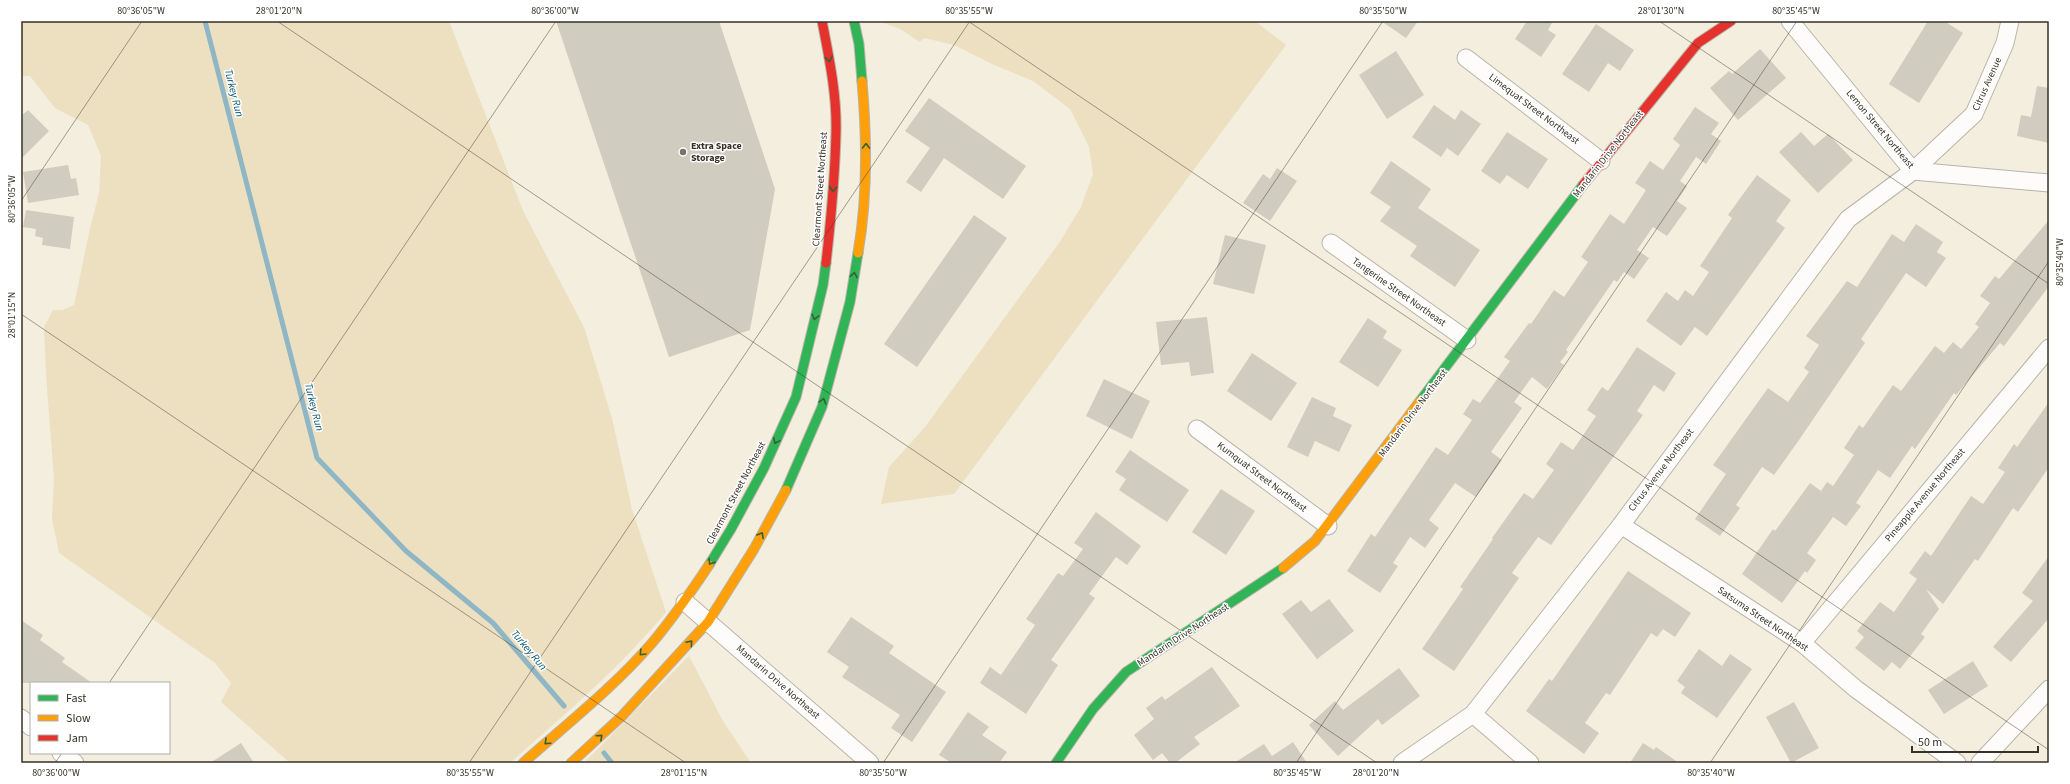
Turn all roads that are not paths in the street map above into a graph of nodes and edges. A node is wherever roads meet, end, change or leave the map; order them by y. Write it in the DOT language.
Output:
graph roads {
  1 [pos="822,21"];
  2 [pos="854,21"];
  3 [pos="1731,21"];
  4 [pos="1790,21"];
  5 [pos="2010,21"];
  6 [pos="1466,58"];
  7 [pos="1601,161"];
  8 [pos="1913,171"];
  9 [pos="2049,183"];
  10 [pos="1331,243"];
  11 [pos="1467,340"];
  12 [pos="2049,348"];
  13 [pos="1197,428"];
  14 [pos="1621,525"];
  15 [pos="1328,526"];
  16 [pos="685,602"];
  17 [pos="708,622"];
  18 [pos="1802,643"];
  19 [pos="2049,689"];
  20 [pos="1473,714"];
  21 [pos="21,718"];
  22 [pos="30,726"];
  23 [pos="62,754"];
  24 [pos="75,763"];
  25 [pos="523,763"];
  26 [pos="571,763"];
  27 [pos="870,763"];
  28 [pos="1056,763"];
  29 [pos="1402,763"];
  30 [pos="1530,763"];
  31 [pos="1957,763"];
  32 [pos="1980,763"];
  1 -- 16 [label="street, Clearmont Street Northeast, one-way"];
  17 -- 2 [label="street, one-way"];
  3 -- 7 [label="street, Mandarin Drive Northeast"];
  4 -- 8 [label="street, Lemon Street Northeast"];
  5 -- 8 [label="street, Citrus Avenue"];
  6 -- 7 [label="street, Limequat Street Northeast"];
  7 -- 11 [label="street, Mandarin Drive Northeast"];
  8 -- 9 [label="street, Lemon Street Northeast"];
  8 -- 14 [label="street, Citrus Avenue Northeast"];
  10 -- 11 [label="street, Tangerine Street Northeast"];
  11 -- 15 [label="street, Mandarin Drive Northeast"];
  12 -- 18 [label="street, Pineapple Avenue Northeast"];
  13 -- 15 [label="street, Kumquat Street Northeast"];
  14 -- 18 [label="street, Satsuma Street Northeast"];
  14 -- 20 [label="street, Citrus Avenue Northeast"];
  15 -- 28 [label="street, Mandarin Drive Northeast"];
  16 -- 17 [label="street, Mandarin Drive Northeast"];
  16 -- 25 [label="street, Clearmont Street Northeast, one-way"];
  26 -- 17 [label="street, one-way"];
  17 -- 27 [label="street, Mandarin Drive Northeast"];
  18 -- 31 [label="street, Satsuma Street Northeast"];
  19 -- 32 [label="street"];
  20 -- 29 [label="street, Citrus Avenue Northeast"];
  20 -- 30 [label="street"];
  21 -- 22 [label="street"];
  23 -- 24 [label="street"];
}
